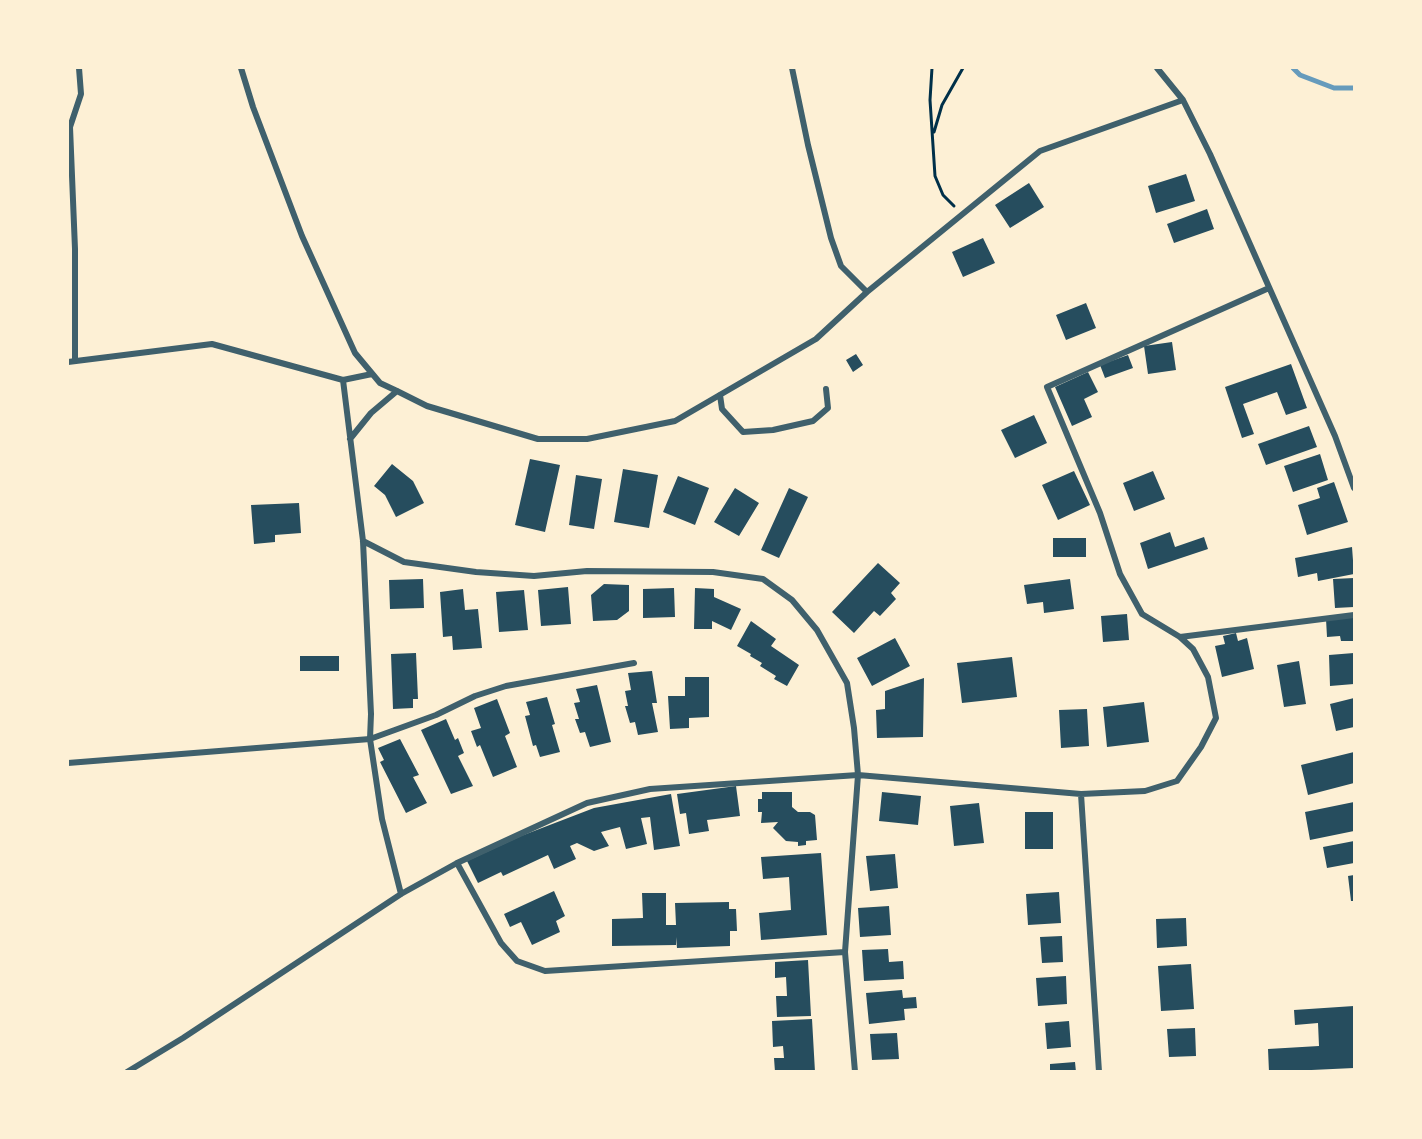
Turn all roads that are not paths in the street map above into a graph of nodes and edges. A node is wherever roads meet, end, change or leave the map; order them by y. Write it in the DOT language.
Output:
graph roads {
  1 [pos="79,68"];
  2 [pos="241,68"];
  3 [pos="792,68"];
  4 [pos="1157,68"];
  5 [pos="1183,100"];
  6 [pos="1269,288"];
  7 [pos="867,292"];
  8 [pos="75,361"];
  9 [pos="68,362"];
  10 [pos="372,374"];
  11 [pos="343,380"];
  12 [pos="826,389"];
  13 [pos="397,392"];
  14 [pos="720,395"];
  15 [pos="350,439"];
  16 [pos="1354,488"];
  17 [pos="363,541"];
  18 [pos="1354,615"];
  19 [pos="1180,637"];
  20 [pos="634,663"];
  21 [pos="370,739"];
  22 [pos="68,763"];
  23 [pos="858,774"];
  24 [pos="1081,794"];
  25 [pos="457,863"];
  26 [pos="401,894"];
  27 [pos="845,952"];
  28 [pos="127,1071"];
  29 [pos="855,1071"];
  30 [pos="1099,1071"];
  1 -- 8 [label="street"];
  2 -- 10 [label="street"];
  3 -- 7 [label="street"];
  4 -- 5 [label="street"];
  5 -- 6 [label="street"];
  5 -- 7 [label="street"];
  6 -- 16 [label="street"];
  6 -- 19 [label="street"];
  7 -- 14 [label="street"];
  8 -- 9 [label="street"];
  8 -- 11 [label="street"];
  10 -- 11 [label="street"];
  10 -- 13 [label="street"];
  11 -- 15 [label="street"];
  12 -- 14 [label="street"];
  13 -- 14 [label="street"];
  13 -- 15 [label="street"];
  15 -- 17 [label="street"];
  17 -- 21 [label="street"];
  17 -- 23 [label="street"];
  18 -- 19 [label="street"];
  19 -- 24 [label="street"];
  20 -- 21 [label="street"];
  21 -- 22 [label="street"];
  21 -- 26 [label="street"];
  23 -- 24 [label="street"];
  23 -- 25 [label="street"];
  23 -- 27 [label="street"];
  24 -- 30 [label="street"];
  25 -- 26 [label="street"];
  25 -- 27 [label="street"];
  26 -- 28 [label="street"];
  27 -- 29 [label="street"];
}
